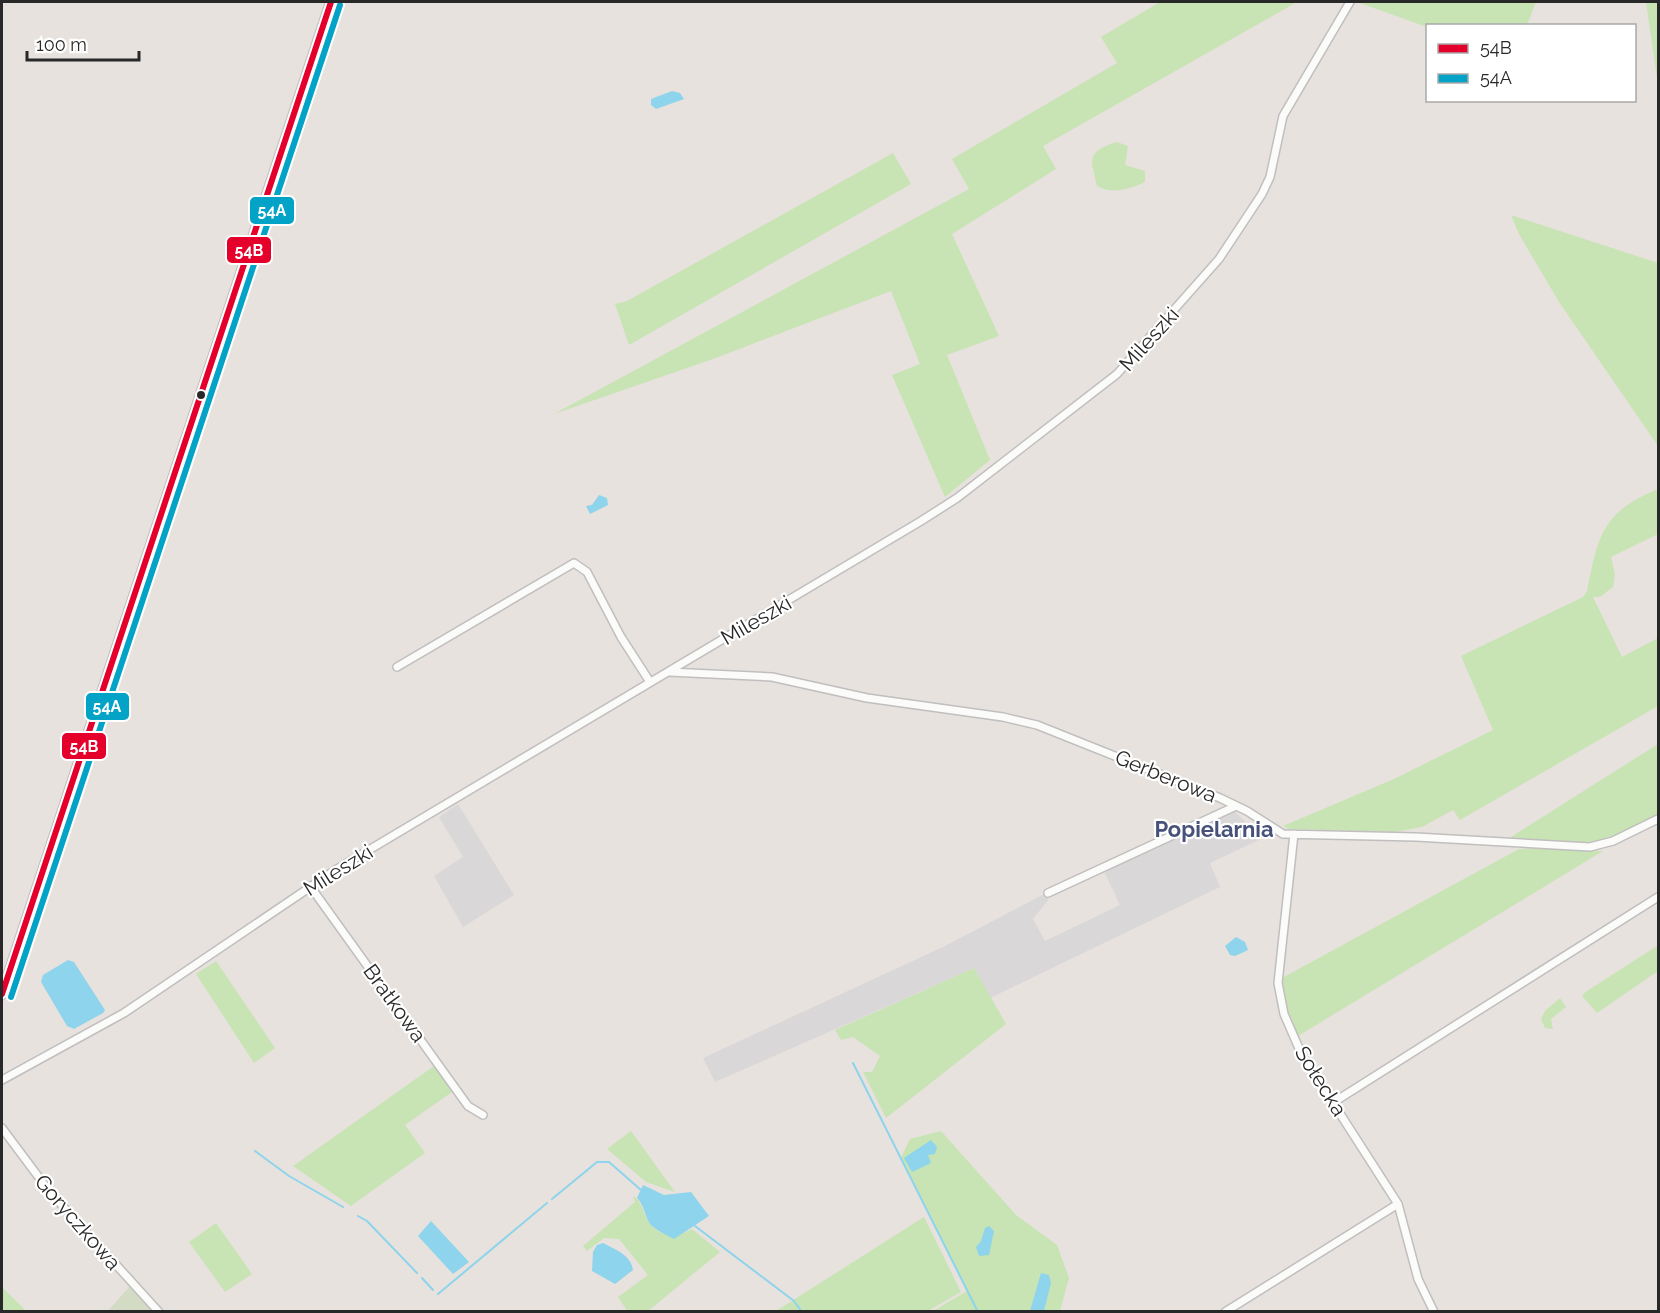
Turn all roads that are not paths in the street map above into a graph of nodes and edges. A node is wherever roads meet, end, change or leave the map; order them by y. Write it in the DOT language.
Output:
graph roads {
  1 [pos="331,2"];
  2 [pos="1350,2"];
  3 [pos="396,667"];
  4 [pos="667,672"];
  5 [pos="650,682"];
  6 [pos="1236,806"];
  7 [pos="1659,819"];
  8 [pos="1294,834"];
  9 [pos="310,886"];
  10 [pos="1048,893"];
  11 [pos="1659,897"];
  12 [pos="2,993"];
  13 [pos="2,1080"];
  14 [pos="1334,1102"];
  15 [pos="483,1115"];
  16 [pos="2,1128"];
  17 [pos="1398,1204"];
  18 [pos="159,1311"];
  19 [pos="1225,1311"];
  20 [pos="1434,1311"];
  1 -- 12 [label="street"];
  2 -- 4 [label="street, Mileszki"];
  3 -- 5 [label="street"];
  4 -- 5 [label="street, Mileszki"];
  4 -- 6 [label="street, Gerberowa"];
  5 -- 9 [label="street, Mileszki"];
  6 -- 8 [label="street, Gerberowa"];
  6 -- 10 [label="street"];
  7 -- 8 [label="street, Gerberowa"];
  8 -- 14 [label="street, Sołecka"];
  9 -- 13 [label="street, Mileszki"];
  9 -- 15 [label="street, Bratkowa"];
  11 -- 14 [label="street"];
  14 -- 17 [label="street, Sołecka"];
  16 -- 18 [label="street, Goryczkowa"];
  17 -- 19 [label="street"];
  17 -- 20 [label="street, Sołecka"];
}
